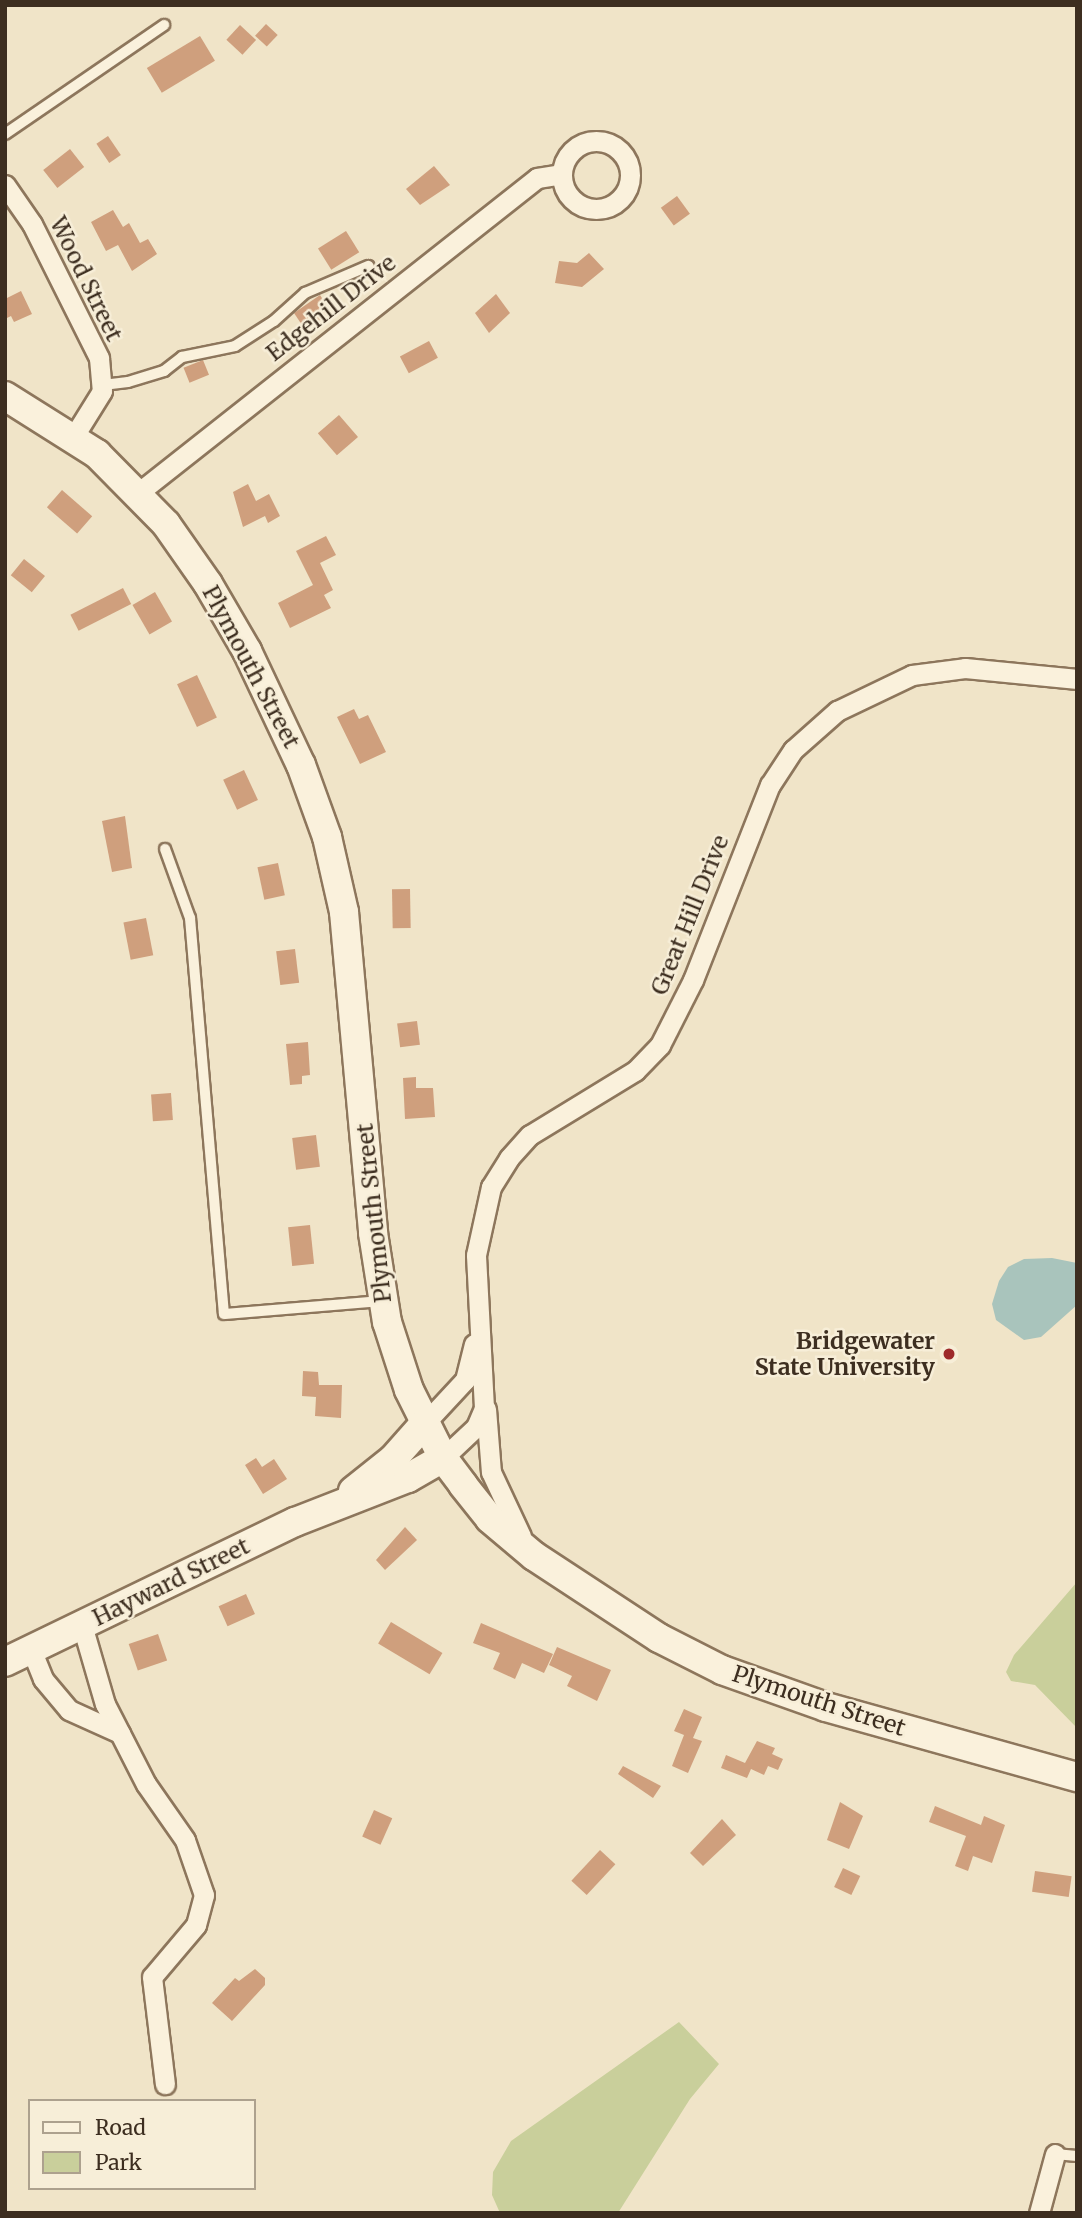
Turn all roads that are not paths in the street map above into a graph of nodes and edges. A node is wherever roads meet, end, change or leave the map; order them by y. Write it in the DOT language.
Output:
graph roads {
  1 [pos="164,25"];
  2 [pos="5,134"];
  3 [pos="561,174"];
  4 [pos="5,185"];
  5 [pos="369,266"];
  6 [pos="103,385"];
  7 [pos="5,396"];
  8 [pos="74,436"];
  9 [pos="138,493"];
  10 [pos="1077,679"];
  11 [pos="165,849"];
  12 [pos="382,1301"];
  13 [pos="477,1329"];
  14 [pos="485,1378"];
  15 [pos="425,1423"];
  16 [pos="443,1458"];
  17 [pos="337,1504"];
  18 [pos="529,1553"];
  19 [pos="82,1625"];
  20 [pos="31,1649"];
  21 [pos="5,1662"];
  22 [pos="120,1732"];
  23 [pos="1077,1777"];
  24 [pos="165,2084"];
  25 [pos="1055,2154"];
  26 [pos="1077,2156"];
  27 [pos="1039,2213"];
  1 -- 2 [label="lane"];
  3 -- 9 [label="street, Edgehill Drive"];
  4 -- 6 [label="street, Wood Street"];
  5 -- 6 [label="lane"];
  6 -- 8 [label="street"];
  7 -- 8 [label="main road, Plymouth Street"];
  8 -- 9 [label="main road, Plymouth Street"];
  9 -- 12 [label="main road, Plymouth Street"];
  10 -- 13 [label="street, Great Hill Drive"];
  11 -- 12 [label="lane"];
  12 -- 15 [label="main road, Plymouth Street"];
  13 -- 14 [label="street, Great Hill Drive"];
  13 -- 15 [label="street, Great Hill Drive"];
  14 -- 16 [label="street, Great Hill Drive"];
  14 -- 18 [label="street, Great Hill Drive"];
  15 -- 16 [label="main road, Plymouth Street"];
  15 -- 17 [label="main road, Hayward Street"];
  16 -- 17 [label="main road, Hayward Street"];
  16 -- 18 [label="main road, Plymouth Street"];
  17 -- 19 [label="main road, Hayward Street"];
  18 -- 23 [label="main road, Plymouth Street"];
  19 -- 20 [label="main road, Hayward Street"];
  19 -- 22 [label="street"];
  20 -- 21 [label="main road, Hayward Street"];
  20 -- 22 [label="street"];
  22 -- 24 [label="street"];
  25 -- 26 [label="lane"];
  25 -- 27 [label="street"];
}
